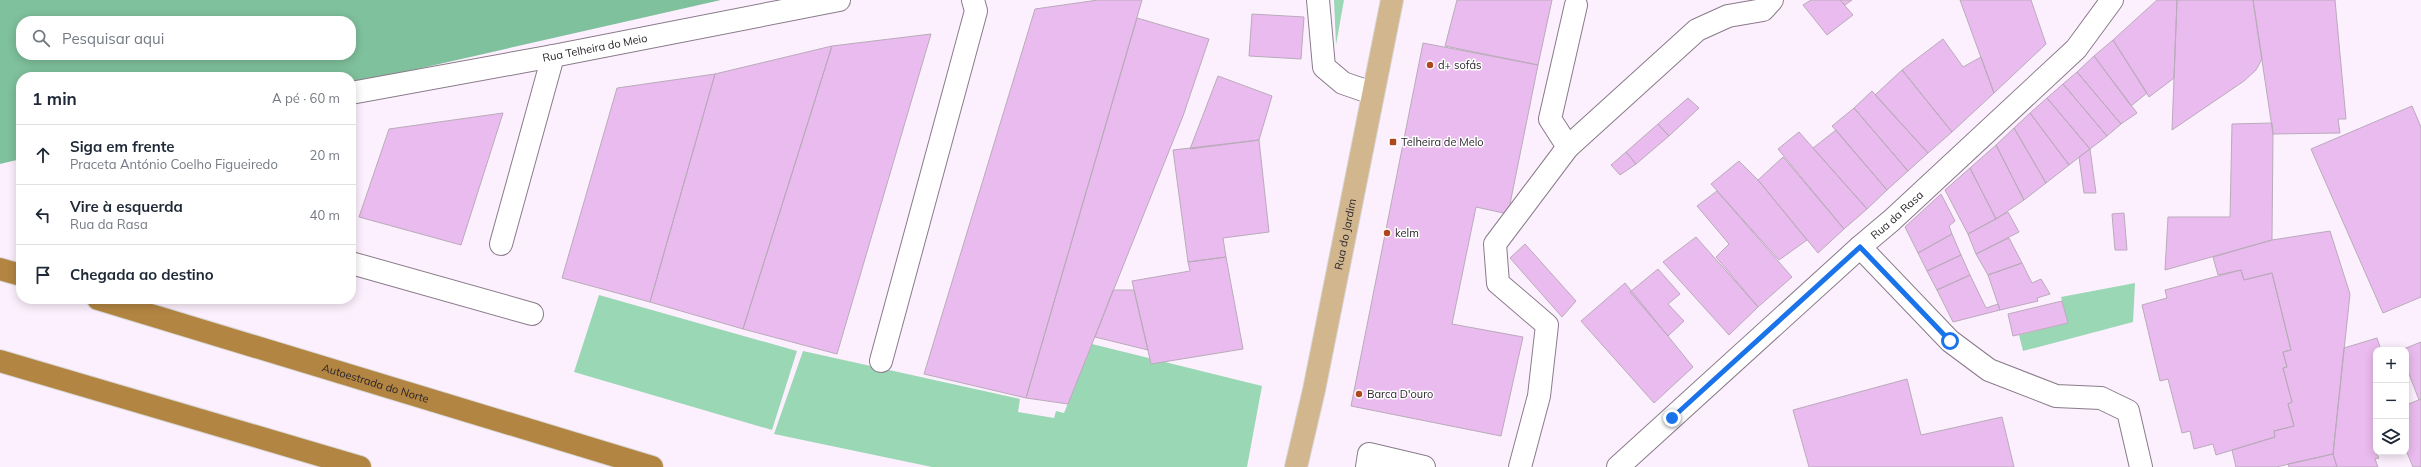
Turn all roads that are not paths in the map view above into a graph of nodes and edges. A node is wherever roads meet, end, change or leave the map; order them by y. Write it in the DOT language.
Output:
graph roads {
  1 [pos="839,0"];
  2 [pos="973,0"];
  3 [pos="1318,0"];
  4 [pos="1392,0"];
  5 [pos="1772,0"];
  6 [pos="2112,0"];
  7 [pos="1576,5"];
  8 [pos="553,56"];
  9 [pos="356,92"];
  10 [pos="1372,93"];
  11 [pos="1568,147"];
  12 [pos="501,244"];
  13 [pos="1860,247"];
  14 [pos="356,264"];
  15 [pos="0,269"];
  16 [pos="16,274"];
  17 [pos="114,304"];
  18 [pos="532,314"];
  19 [pos="0,361"];
  20 [pos="881,361"];
  21 [pos="360,467"];
  22 [pos="652,467"];
  23 [pos="1296,467"];
  24 [pos="1367,467"];
  25 [pos="1424,467"];
  26 [pos="1520,467"];
  27 [pos="1618,467"];
  28 [pos="2141,467"];
  1 -- 8 [label="street, Rua Telheira do Meio"];
  2 -- 20 [label="street"];
  3 -- 10 [label="street"];
  4 -- 10 [label="main road, Rua do Jardim"];
  5 -- 11 [label="street"];
  6 -- 13 [label="street, Rua da Rasa"];
  7 -- 11 [label="street"];
  8 -- 9 [label="street, Rua Telheira do Meio"];
  8 -- 12 [label="street"];
  10 -- 23 [label="main road, Rua do Jardim"];
  11 -- 26 [label="street"];
  13 -- 27 [label="street, Rua da Rasa"];
  13 -- 28 [label="street"];
  14 -- 18 [label="street"];
  15 -- 16 [label="highway"];
  17 -- 22 [label="highway, Autoestrada do Norte"];
  19 -- 21 [label="highway"];
  24 -- 25 [label="street"];
}
